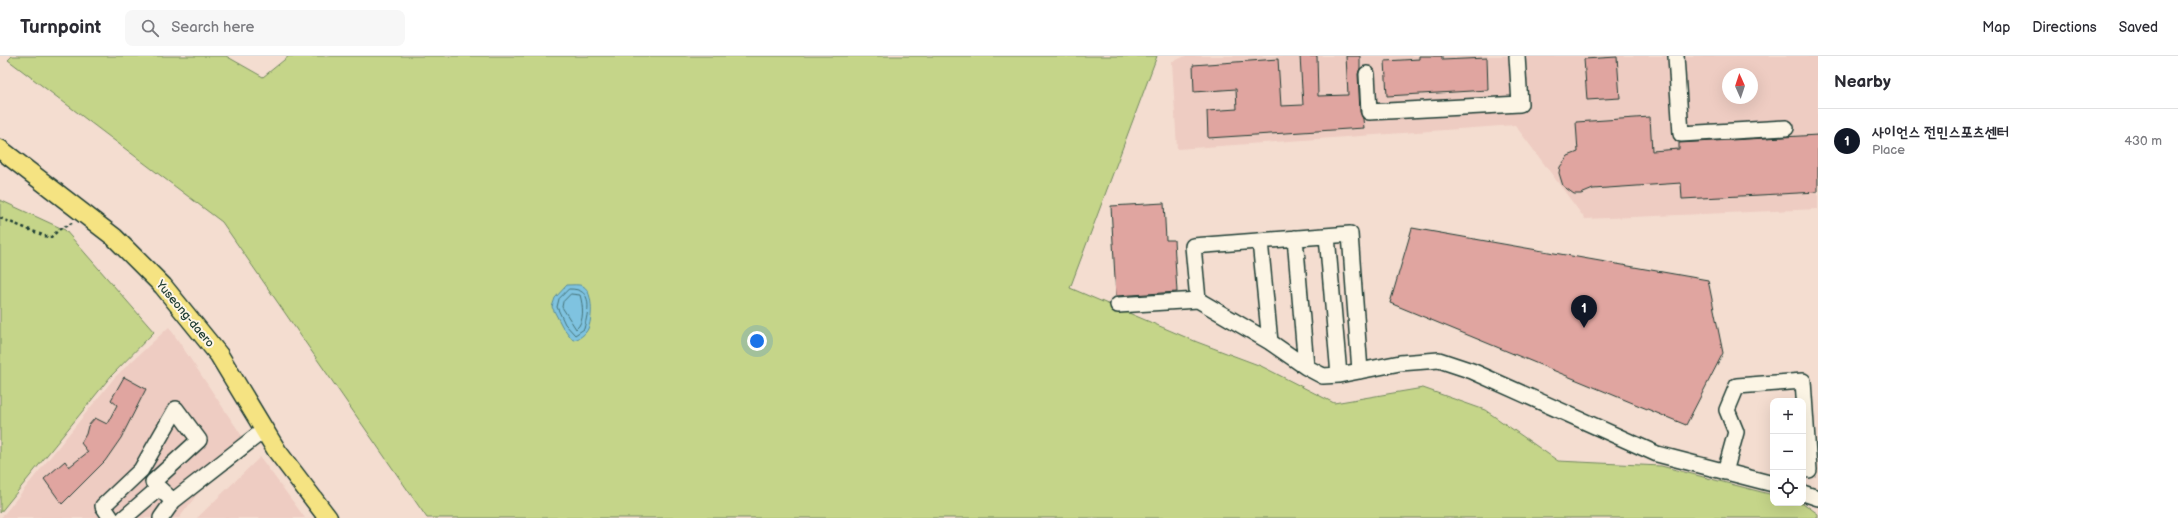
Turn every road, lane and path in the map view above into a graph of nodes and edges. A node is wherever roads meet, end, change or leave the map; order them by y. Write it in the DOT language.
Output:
graph roads {
  1 [pos="1517,56"];
  2 [pos="1676,56"];
  3 [pos="1367,74"];
  4 [pos="1786,128"];
  5 [pos="0,148"];
  6 [pos="87,217"];
  7 [pos="0,218"];
  8 [pos="1327,236"];
  9 [pos="1295,238"];
  10 [pos="1260,241"];
  11 [pos="1198,300"];
  12 [pos="1118,305"];
  13 [pos="1270,342"];
  14 [pos="1306,367"];
  15 [pos="1360,371"];
  16 [pos="1339,375"];
  17 [pos="264,430"];
  18 [pos="141,470"];
  19 [pos="1809,470"];
  20 [pos="1725,472"];
  21 [pos="1770,483"];
  22 [pos="156,485"];
  23 [pos="1806,494"];
  24 [pos="1818,498"];
  25 [pos="173,501"];
  26 [pos="111,518"];
  27 [pos="124,518"];
  28 [pos="162,518"];
  29 [pos="328,518"];
  1 -- 3 [label="street"];
  2 -- 4 [label="street"];
  5 -- 6 [label="main road, Yuseong-daero"];
  6 -- 7 [label="path"];
  6 -- 17 [label="main road, Yuseong-daero"];
  8 -- 9 [label="street"];
  8 -- 15 [label="street"];
  8 -- 16 [label="street"];
  9 -- 10 [label="street"];
  9 -- 14 [label="street"];
  10 -- 11 [label="street"];
  10 -- 13 [label="street"];
  11 -- 12 [label="street"];
  11 -- 13 [label="street"];
  13 -- 14 [label="street"];
  14 -- 16 [label="street"];
  15 -- 16 [label="street"];
  15 -- 20 [label="street"];
  17 -- 25 [label="street"];
  17 -- 29 [label="main road, Yuseong-daero"];
  18 -- 22 [label="street"];
  18 -- 22 [label="street"];
  18 -- 26 [label="street"];
  19 -- 20 [label="street"];
  20 -- 21 [label="street"];
  22 -- 25 [label="street"];
  22 -- 27 [label="street"];
  23 -- 24 [label="street"];
  25 -- 28 [label="street"];
}
